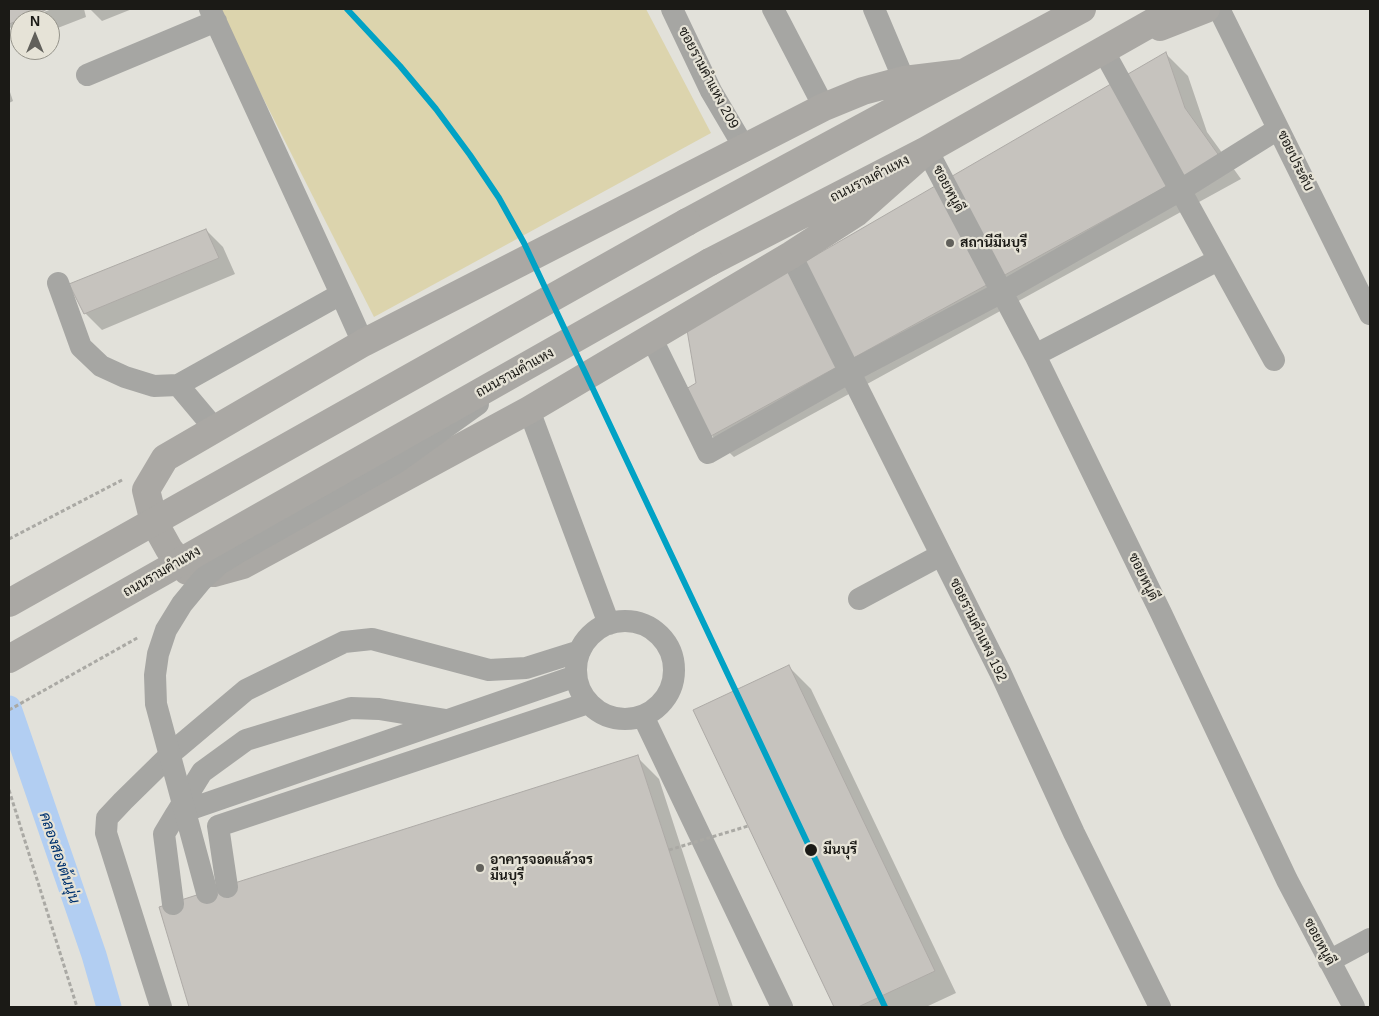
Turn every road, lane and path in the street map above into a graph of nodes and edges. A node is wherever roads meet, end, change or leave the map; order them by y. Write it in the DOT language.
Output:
graph roads {
  1 [pos="672,9"];
  2 [pos="773,9"];
  3 [pos="874,9"];
  4 [pos="1176,9"];
  5 [pos="1206,9"];
  6 [pos="1219,9"];
  7 [pos="1074,11"];
  8 [pos="213,15"];
  9 [pos="1103,50"];
  10 [pos="962,73"];
  11 [pos="87,75"];
  12 [pos="904,80"];
  13 [pos="824,107"];
  14 [pos="1278,129"];
  15 [pos="744,147"];
  16 [pos="927,150"];
  17 [pos="1179,191"];
  18 [pos="791,254"];
  19 [pos="1218,260"];
  20 [pos="58,283"];
  21 [pos="1002,292"];
  22 [pos="342,294"];
  23 [pos="1370,314"];
  24 [pos="651,337"];
  25 [pos="363,344"];
  26 [pos="1035,355"];
  27 [pos="1274,360"];
  28 [pos="535,361"];
  29 [pos="850,372"];
  30 [pos="178,385"];
  31 [pos="529,410"];
  32 [pos="215,429"];
  33 [pos="130,476"];
  34 [pos="9,539"];
  35 [pos="941,555"];
  36 [pos="858,600"];
  37 [pos="9,603"];
  38 [pos="609,624"];
  39 [pos="140,636"];
  40 [pos="580,651"];
  41 [pos="9,659"];
  42 [pos="576,676"];
  43 [pos="588,703"];
  44 [pos="9,710"];
  45 [pos="643,716"];
  46 [pos="448,720"];
  47 [pos="9,790"];
  48 [pos="176,814"];
  49 [pos="748,826"];
  50 [pos="669,850"];
  51 [pos="173,904"];
  52 [pos="1370,939"];
  53 [pos="1330,961"];
  54 [pos="77,1007"];
  55 [pos="161,1007"];
  56 [pos="782,1007"];
  57 [pos="1160,1007"];
  58 [pos="1354,1007"];
  1 -- 15 [label="street, ซอยรามคำแหง 209"];
  2 -- 13 [label="street"];
  3 -- 12 [label="street"];
  4 -- 9 [label="main road, ถนนรามคำแหง"];
  5 -- 9 [label="main road, ถนนรามคำแหง"];
  6 -- 14 [label="street, ซอยประดับ"];
  7 -- 10 [label="main road"];
  8 -- 11 [label="street"];
  8 -- 22 [label="street"];
  9 -- 16 [label="main road, ถนนรามคำแหง"];
  9 -- 17 [label="street"];
  10 -- 12 [label="main road"];
  10 -- 37 [label="main road, bridge"];
  12 -- 13 [label="main road"];
  13 -- 15 [label="main road"];
  14 -- 17 [label="street"];
  14 -- 23 [label="street, ซอยประดับ"];
  15 -- 25 [label="main road"];
  16 -- 18 [label="main road"];
  16 -- 21 [label="street, ซอยหนูดี"];
  16 -- 28 [label="main road, ถนนรามคำแหง, bridge"];
  17 -- 19 [label="street"];
  17 -- 21 [label="street"];
  18 -- 24 [label="main road"];
  18 -- 29 [label="street, ซอยรามคำแหง 192"];
  19 -- 26 [label="street"];
  19 -- 27 [label="street"];
  20 -- 30 [label="street"];
  21 -- 26 [label="street, ซอยหนูดี"];
  21 -- 29 [label="street"];
  22 -- 25 [label="street"];
  22 -- 30 [label="street"];
  24 -- 29 [label="street"];
  24 -- 31 [label="main road"];
  25 -- 32 [label="main road"];
  26 -- 53 [label="street, ซอยหนูดี"];
  28 -- 41 [label="main road, ถนนรามคำแหง, bridge"];
  28 -- 43 [label="street, bridge"];
  29 -- 35 [label="street, ซอยรามคำแหง 192"];
  30 -- 32 [label="street"];
  31 -- 32 [label="main road"];
  31 -- 38 [label="street"];
  33 -- 34 [label="path"];
  35 -- 36 [label="street"];
  35 -- 57 [label="street, ซอยรามคำแหง 192"];
  38 -- 40 [label="street"];
  38 -- 45 [label="street"];
  39 -- 44 [label="path"];
  40 -- 42 [label="street"];
  40 -- 55 [label="street"];
  42 -- 43 [label="street"];
  42 -- 46 [label="street"];
  43 -- 45 [label="street"];
  45 -- 56 [label="street"];
  46 -- 48 [label="street"];
  46 -- 48 [label="street"];
  47 -- 54 [label="path"];
  48 -- 51 [label="street"];
  49 -- 50 [label="path, bridge"];
  52 -- 53 [label="street"];
  53 -- 58 [label="street, ซอยหนูดี"];
}
